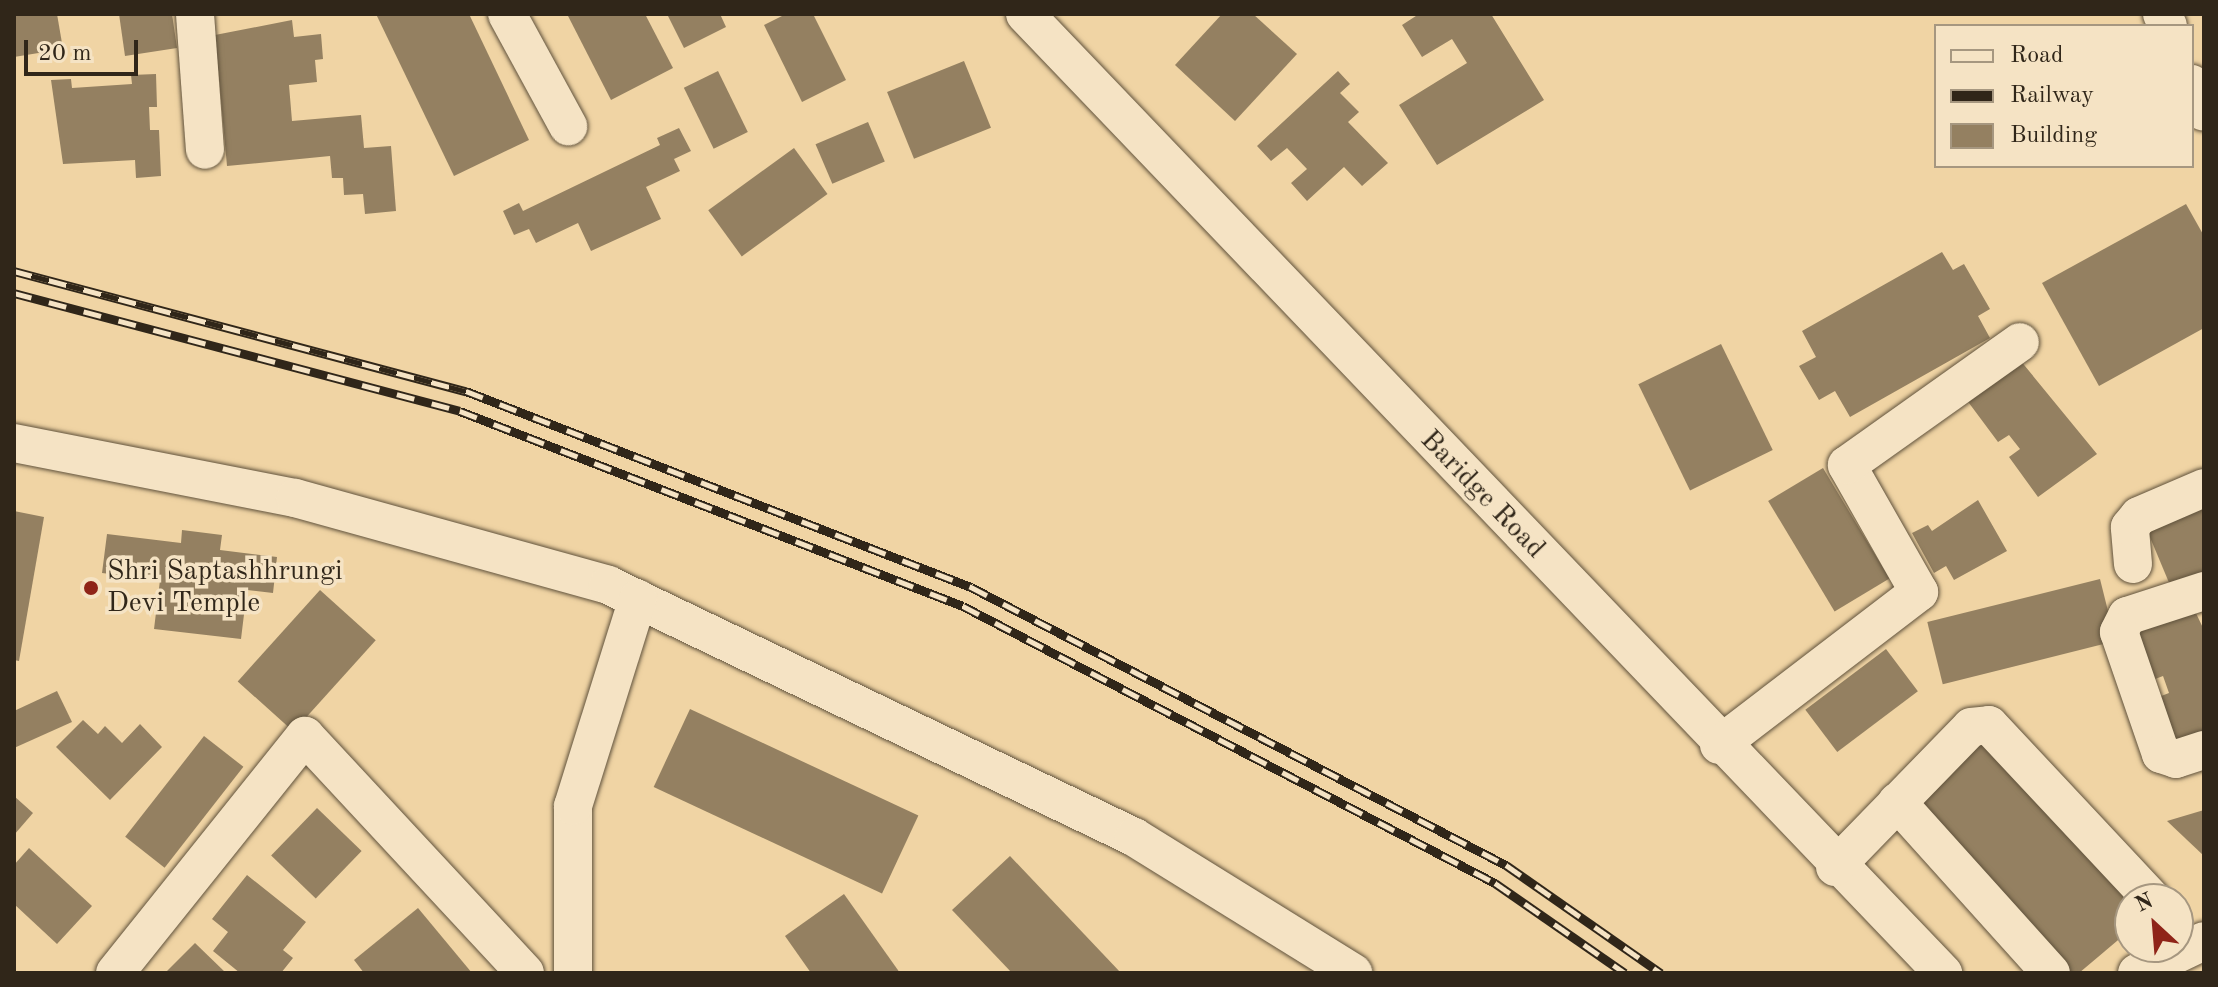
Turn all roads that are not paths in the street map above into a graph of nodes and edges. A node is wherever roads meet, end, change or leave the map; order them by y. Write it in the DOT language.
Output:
graph roads {
  1 [pos="195,14"];
  2 [pos="480,14"];
  3 [pos="507,14"];
  4 [pos="1025,14"];
  5 [pos="2194,89"];
  6 [pos="2204,112"];
  7 [pos="205,150"];
  8 [pos="2020,342"];
  9 [pos="14,443"];
  10 [pos="2204,488"];
  11 [pos="2133,564"];
  12 [pos="2203,594"];
  13 [pos="638,599"];
  14 [pos="1719,745"];
  15 [pos="2204,750"];
  16 [pos="1897,802"];
  17 [pos="1835,867"];
  18 [pos="2137,883"];
  19 [pos="115,973"];
  20 [pos="525,973"];
  21 [pos="573,973"];
  22 [pos="1353,973"];
  23 [pos="1943,973"];
  24 [pos="2051,973"];
  1 -- 7 [label="street"];
  2 -- 3 [label="street"];
  4 -- 14 [label="street, Baridge Road"];
  5 -- 6 [label="street"];
  8 -- 14 [label="street"];
  9 -- 13 [label="street"];
  10 -- 11 [label="street"];
  12 -- 15 [label="street"];
  13 -- 21 [label="street"];
  13 -- 22 [label="street"];
  14 -- 17 [label="street, Baridge Road"];
  16 -- 17 [label="street"];
  16 -- 18 [label="street"];
  16 -- 24 [label="street"];
  17 -- 23 [label="street, Baridge Road"];
  19 -- 20 [label="street"];
}
